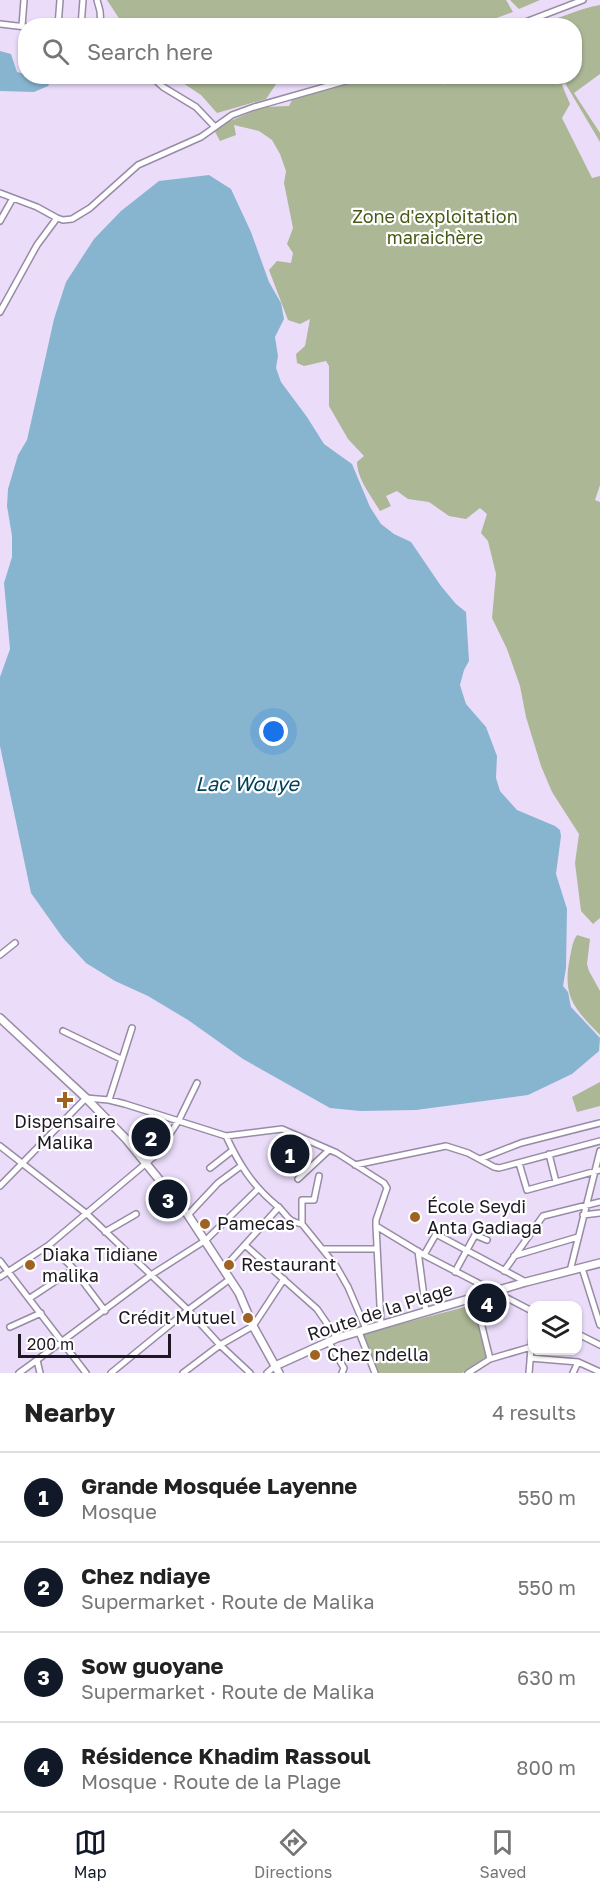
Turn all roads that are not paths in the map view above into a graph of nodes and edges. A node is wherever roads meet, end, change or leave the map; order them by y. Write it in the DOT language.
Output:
graph roads {
  1 [pos="24,0"];
  2 [pos="60,0"];
  3 [pos="83,0"];
  4 [pos="97,0"];
  5 [pos="583,0"];
  6 [pos="24,18"];
  7 [pos="59,18"];
  8 [pos="82,18"];
  9 [pos="100,18"];
  10 [pos="536,18"];
  11 [pos="0,24"];
  12 [pos="18,26"];
  13 [pos="160,84"];
  14 [pos="335,84"];
  15 [pos="215,127"];
  16 [pos="0,193"];
  17 [pos="13,198"];
  18 [pos="57,218"];
  19 [pos="0,221"];
  20 [pos="1,309"];
  21 [pos="15,943"];
  22 [pos="0,955"];
  23 [pos="0,1019"];
  24 [pos="132,1028"];
  25 [pos="63,1031"];
  26 [pos="121,1059"];
  27 [pos="197,1083"];
  28 [pos="86,1098"];
  29 [pos="109,1100"];
  30 [pos="179,1120"];
  31 [pos="600,1123"];
  32 [pos="226,1136"];
  33 [pos="600,1141"];
  34 [pos="0,1146"];
  35 [pos="233,1150"];
  36 [pos="329,1150"];
  37 [pos="600,1151"];
  38 [pos="549,1155"];
  39 [pos="480,1159"];
  40 [pos="519,1162"];
  41 [pos="23,1163"];
  42 [pos="147,1163"];
  43 [pos="355,1165"];
  44 [pos="241,1166"];
  45 [pos="210,1168"];
  46 [pos="597,1171"];
  47 [pos="319,1176"];
  48 [pos="298,1179"];
  49 [pos="556,1182"];
  50 [pos="0,1186"];
  51 [pos="258,1190"];
  52 [pos="600,1202"];
  53 [pos="586,1205"];
  54 [pos="279,1207"];
  55 [pos="600,1213"];
  56 [pos="87,1214"];
  57 [pos="136,1214"];
  58 [pos="188,1215"];
  59 [pos="583,1215"];
  60 [pos="302,1224"];
  61 [pos="376,1226"];
  62 [pos="105,1232"];
  63 [pos="578,1237"];
  64 [pos="206,1240"];
  65 [pos="488,1240"];
  66 [pos="49,1245"];
  67 [pos="246,1246"];
  68 [pos="324,1249"];
  69 [pos="377,1250"];
  70 [pos="418,1251"];
  71 [pos="467,1251"];
  72 [pos="424,1255"];
  73 [pos="514,1256"];
  74 [pos="0,1260"];
  75 [pos="600,1263"];
  76 [pos="582,1268"];
  77 [pos="74,1269"];
  78 [pos="223,1269"];
  79 [pos="504,1271"];
  80 [pos="570,1271"];
  81 [pos="9,1272"];
  82 [pos="455,1272"];
  83 [pos="151,1275"];
  84 [pos="0,1277"];
  85 [pos="230,1279"];
  86 [pos="284,1280"];
  87 [pos="526,1282"];
  88 [pos="494,1292"];
  89 [pos="30,1298"];
  90 [pos="476,1298"];
  91 [pos="528,1309"];
  92 [pos="188,1310"];
  93 [pos="105,1311"];
  94 [pos="426,1312"];
  95 [pos="41,1313"];
  96 [pos="381,1325"];
  97 [pos="600,1325"];
  98 [pos="253,1326"];
  99 [pos="10,1327"];
  100 [pos="362,1330"];
  101 [pos="582,1336"];
  102 [pos="337,1338"];
  103 [pos="328,1341"];
  104 [pos="61,1342"];
  105 [pos="219,1345"];
  106 [pos="600,1345"];
  107 [pos="528,1348"];
  108 [pos="530,1355"];
  109 [pos="530,1358"];
  110 [pos="490,1359"];
  111 [pos="37,1360"];
  112 [pos="578,1362"];
  113 [pos="277,1371"];
  114 [pos="600,1372"];
  115 [pos="19,1373"];
  116 [pos="40,1373"];
  117 [pos="86,1373"];
  118 [pos="111,1373"];
  119 [pos="183,1373"];
  120 [pos="250,1373"];
  121 [pos="267,1373"];
  122 [pos="342,1373"];
  123 [pos="375,1373"];
  124 [pos="468,1373"];
  125 [pos="530,1373"];
  126 [pos="573,1373"];
  1 -- 6 [label="street"];
  2 -- 7 [label="street"];
  3 -- 8 [label="street"];
  4 -- 9 [label="street"];
  5 -- 10 [label="street"];
  11 -- 12 [label="street"];
  13 -- 15 [label="street"];
  14 -- 15 [label="street"];
  15 -- 18 [label="street"];
  16 -- 17 [label="street"];
  17 -- 18 [label="street"];
  17 -- 19 [label="street"];
  18 -- 20 [label="street"];
  21 -- 22 [label="street"];
  23 -- 28 [label="main road"];
  24 -- 26 [label="street"];
  25 -- 26 [label="street"];
  26 -- 29 [label="street"];
  27 -- 30 [label="street"];
  28 -- 29 [label="street"];
  28 -- 41 [label="street"];
  28 -- 42 [label="main road"];
  29 -- 30 [label="street"];
  30 -- 32 [label="street"];
  30 -- 42 [label="street"];
  31 -- 39 [label="street"];
  32 -- 35 [label="street"];
  32 -- 36 [label="street"];
  33 -- 38 [label="street"];
  34 -- 41 [label="street"];
  35 -- 44 [label="street"];
  35 -- 45 [label="street"];
  36 -- 43 [label="street"];
  36 -- 48 [label="street"];
  37 -- 46 [label="street"];
  38 -- 40 [label="street"];
  38 -- 49 [label="street"];
  39 -- 40 [label="street"];
  39 -- 43 [label="street"];
  40 -- 49 [label="street"];
  41 -- 50 [label="street"];
  41 -- 56 [label="street"];
  42 -- 56 [label="street"];
  42 -- 58 [label="main road"];
  43 -- 61 [label="street"];
  44 -- 51 [label="street"];
  44 -- 58 [label="street"];
  46 -- 49 [label="street"];
  46 -- 53 [label="street"];
  47 -- 60 [label="street"];
  51 -- 54 [label="street"];
  51 -- 64 [label="street"];
  52 -- 53 [label="street"];
  53 -- 59 [label="street"];
  53 -- 73 [label="street"];
  54 -- 60 [label="street"];
  54 -- 67 [label="street"];
  55 -- 59 [label="street"];
  56 -- 62 [label="street"];
  56 -- 66 [label="street"];
  57 -- 62 [label="street"];
  58 -- 64 [label="main road"];
  59 -- 63 [label="street"];
  60 -- 68 [label="street"];
  61 -- 69 [label="street"];
  61 -- 70 [label="street"];
  62 -- 83 [label="street"];
  63 -- 73 [label="street"];
  63 -- 80 [label="street"];
  64 -- 78 [label="main road"];
  64 -- 83 [label="street"];
  65 -- 71 [label="street"];
  66 -- 77 [label="street"];
  66 -- 81 [label="street"];
  67 -- 78 [label="street"];
  67 -- 86 [label="street"];
  68 -- 69 [label="street"];
  68 -- 100 [label="street"];
  69 -- 96 [label="street"];
  70 -- 72 [label="street"];
  70 -- 94 [label="street"];
  71 -- 72 [label="street"];
  71 -- 79 [label="street"];
  71 -- 82 [label="street"];
  72 -- 82 [label="street"];
  73 -- 79 [label="street"];
  74 -- 81 [label="street"];
  75 -- 76 [label="main road, Route de la Plage"];
  76 -- 80 [label="main road, Route de la Plage"];
  76 -- 97 [label="street"];
  77 -- 89 [label="street"];
  77 -- 93 [label="street"];
  78 -- 85 [label="main road"];
  79 -- 87 [label="street"];
  80 -- 87 [label="main road, Route de la Plage"];
  81 -- 84 [label="street"];
  81 -- 89 [label="street"];
  82 -- 88 [label="street"];
  83 -- 92 [label="street"];
  83 -- 93 [label="street"];
  85 -- 92 [label="street"];
  85 -- 98 [label="main road"];
  86 -- 98 [label="street"];
  86 -- 102 [label="street"];
  87 -- 88 [label="main road, Route de la Plage"];
  88 -- 90 [label="main road, Route de la Plage"];
  88 -- 91 [label="street"];
  89 -- 95 [label="street"];
  90 -- 94 [label="main road, Route de la Plage"];
  90 -- 110 [label="street"];
  92 -- 105 [label="street"];
  92 -- 118 [label="street"];
  93 -- 104 [label="street"];
  94 -- 96 [label="main road, Route de la Plage"];
  95 -- 99 [label="street"];
  95 -- 104 [label="street"];
  96 -- 100 [label="main road, Route de la Plage"];
  98 -- 105 [label="street"];
  98 -- 113 [label="main road"];
  100 -- 102 [label="main road, Route de la Plage"];
  100 -- 123 [label="street"];
  101 -- 106 [label="street"];
  102 -- 103 [label="main road, Route de la Plage"];
  103 -- 113 [label="main road, Route de la Plage"];
  103 -- 122 [label="street"];
  104 -- 111 [label="street"];
  104 -- 117 [label="street"];
  105 -- 119 [label="street"];
  105 -- 120 [label="street"];
  107 -- 110 [label="street"];
  108 -- 109 [label="street"];
  109 -- 112 [label="street"];
  109 -- 125 [label="street"];
  110 -- 124 [label="street"];
  111 -- 115 [label="street"];
  111 -- 116 [label="street"];
  112 -- 114 [label="street"];
  112 -- 126 [label="street"];
  113 -- 121 [label="street"];
}
